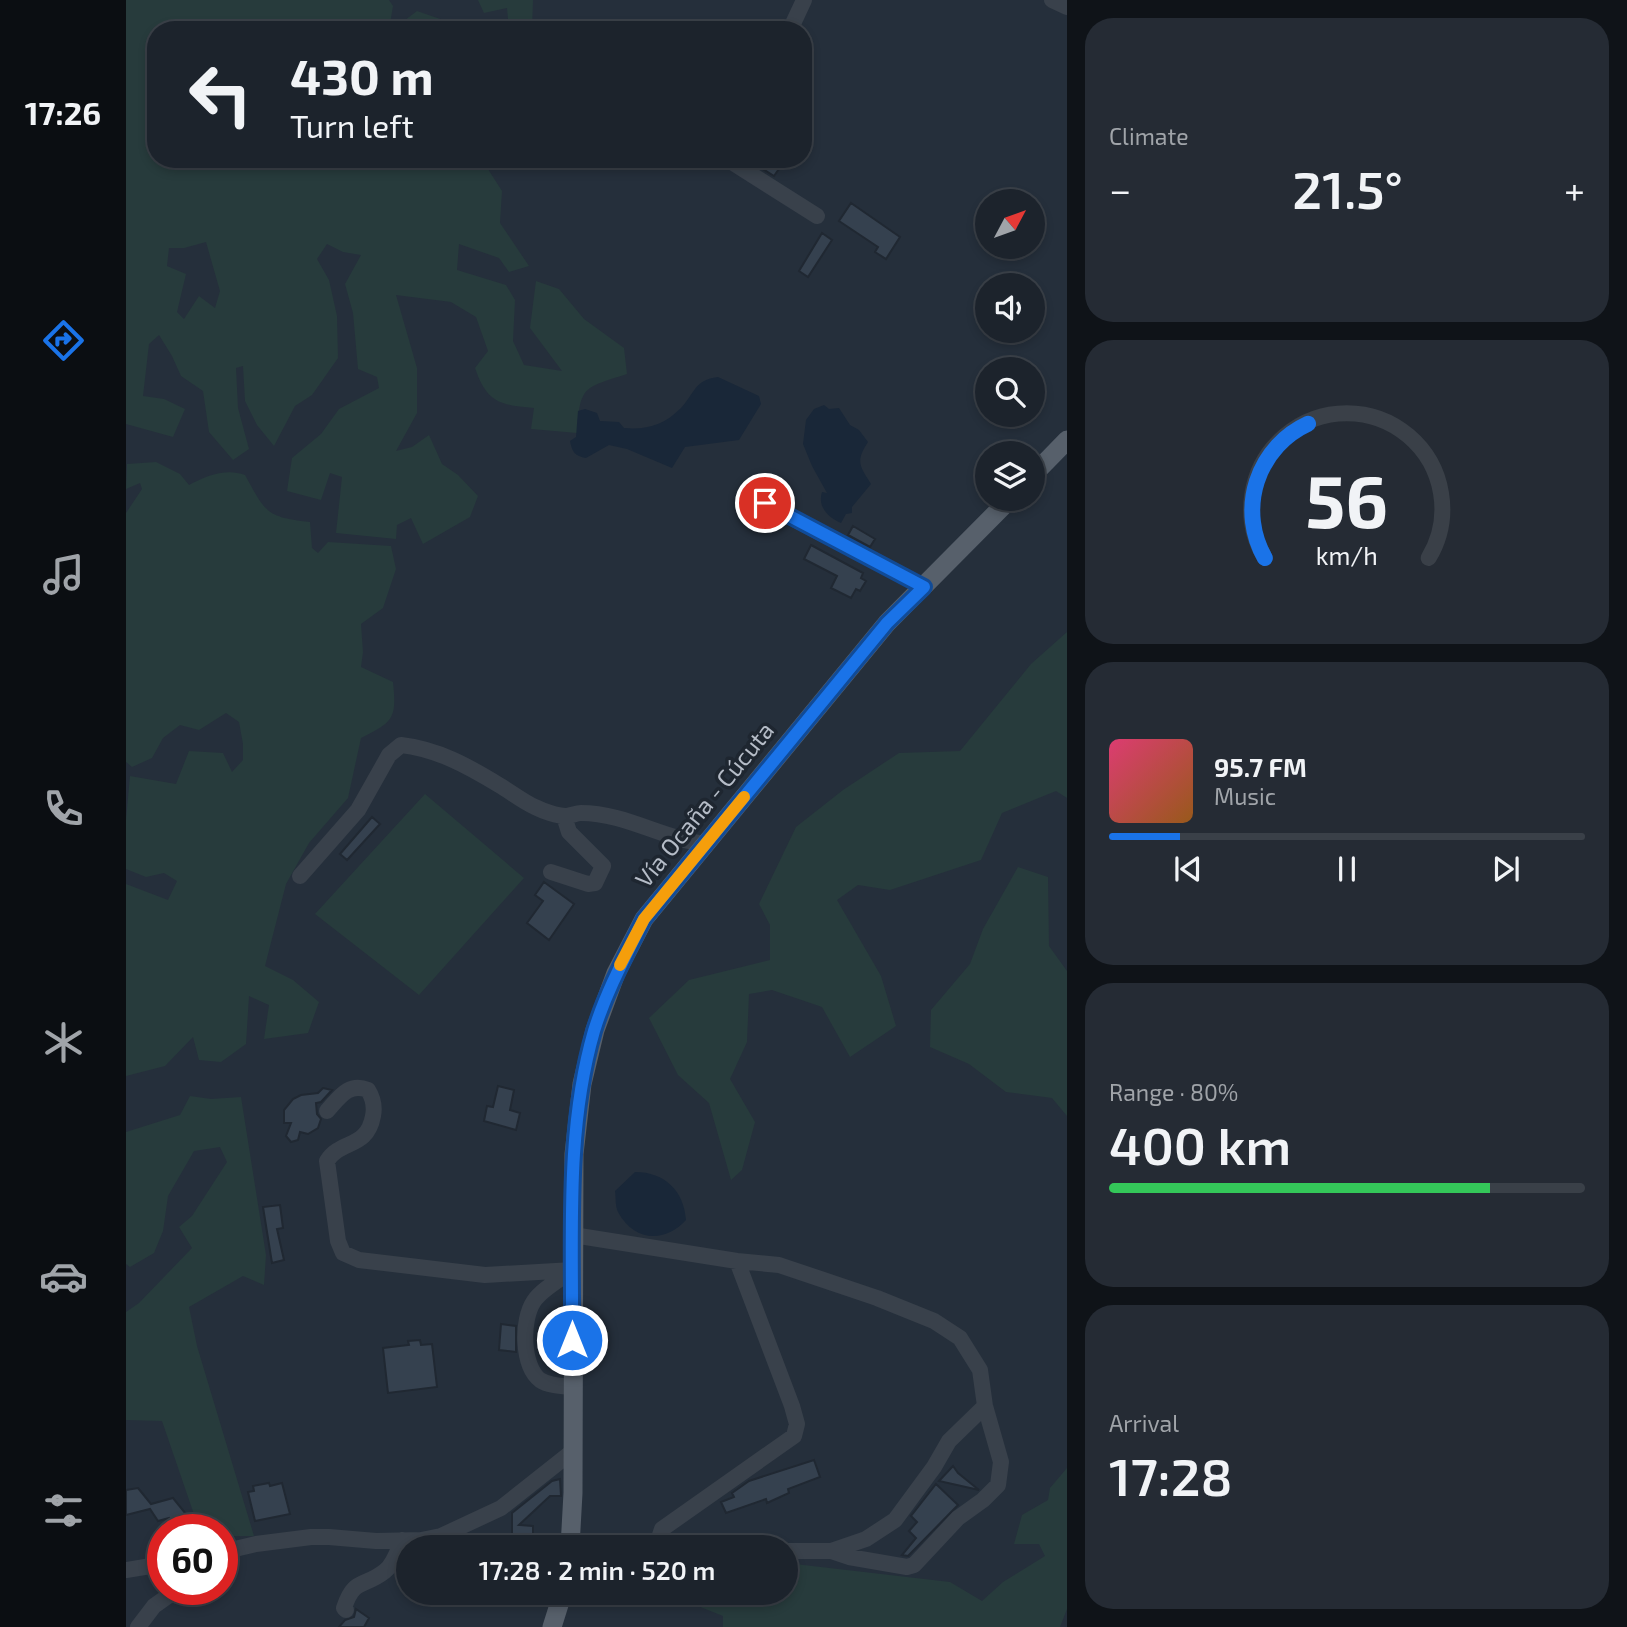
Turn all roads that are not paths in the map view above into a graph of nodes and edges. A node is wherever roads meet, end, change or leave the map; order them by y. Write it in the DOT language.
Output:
graph roads {
  1 [pos="804,0"];
  2 [pos="1052,0"];
  3 [pos="1067,7"];
  4 [pos="794,21"];
  5 [pos="741,168"];
  6 [pos="817,216"];
  7 [pos="1067,440"];
  8 [pos="1045,463"];
  9 [pos="765,503"];
  10 [pos="998,511"];
  11 [pos="924,587"];
  12 [pos="564,816"];
  13 [pos="705,844"];
  14 [pos="551,872"];
  15 [pos="300,876"];
  16 [pos="327,1111"];
  17 [pos="573,1235"];
  18 [pos="737,1261"];
  19 [pos="573,1270"];
  20 [pos="573,1387"];
  21 [pos="985,1406"];
  22 [pos="573,1451"];
  23 [pos="443,1535"];
  24 [pos="570,1535"];
  25 [pos="660,1535"];
  26 [pos="396,1540"];
  27 [pos="238,1548"];
  28 [pos="798,1550"];
  29 [pos="831,1551"];
  30 [pos="396,1553"];
  31 [pos="147,1567"];
  32 [pos="126,1570"];
  33 [pos="155,1605"];
  34 [pos="559,1605"];
  35 [pos="346,1610"];
  36 [pos="138,1626"];
  37 [pos="552,1627"];
  1 -- 4 [label="street"];
  2 -- 3 [label="street"];
  5 -- 6 [label="street"];
  7 -- 8 [label="main road"];
  9 -- 11 [label="street"];
  10 -- 11 [label="main road, Vía Ocaña - Cúcuta"];
  11 -- 13 [label="main road, Vía Ocaña - Cúcuta"];
  12 -- 13 [label="street"];
  12 -- 14 [label="street"];
  12 -- 15 [label="street"];
  13 -- 17 [label="main road, Vía Ocaña - Cúcuta"];
  16 -- 19 [label="street"];
  17 -- 18 [label="street"];
  17 -- 19 [label="main road, Vía Ocaña - Cúcuta"];
  18 -- 21 [label="street"];
  18 -- 25 [label="street"];
  19 -- 20 [label="main road, Vía Ocaña - Cúcuta"];
  19 -- 20 [label="street"];
  20 -- 22 [label="main road, Vía Ocaña - Cúcuta"];
  21 -- 29 [label="street"];
  21 -- 29 [label="street"];
  22 -- 23 [label="street"];
  22 -- 24 [label="main road, Vía Ocaña - Cúcuta"];
  26 -- 27 [label="street"];
  28 -- 29 [label="street"];
  30 -- 35 [label="street"];
  31 -- 32 [label="street"];
  33 -- 36 [label="street"];
  34 -- 37 [label="main road"];
}
